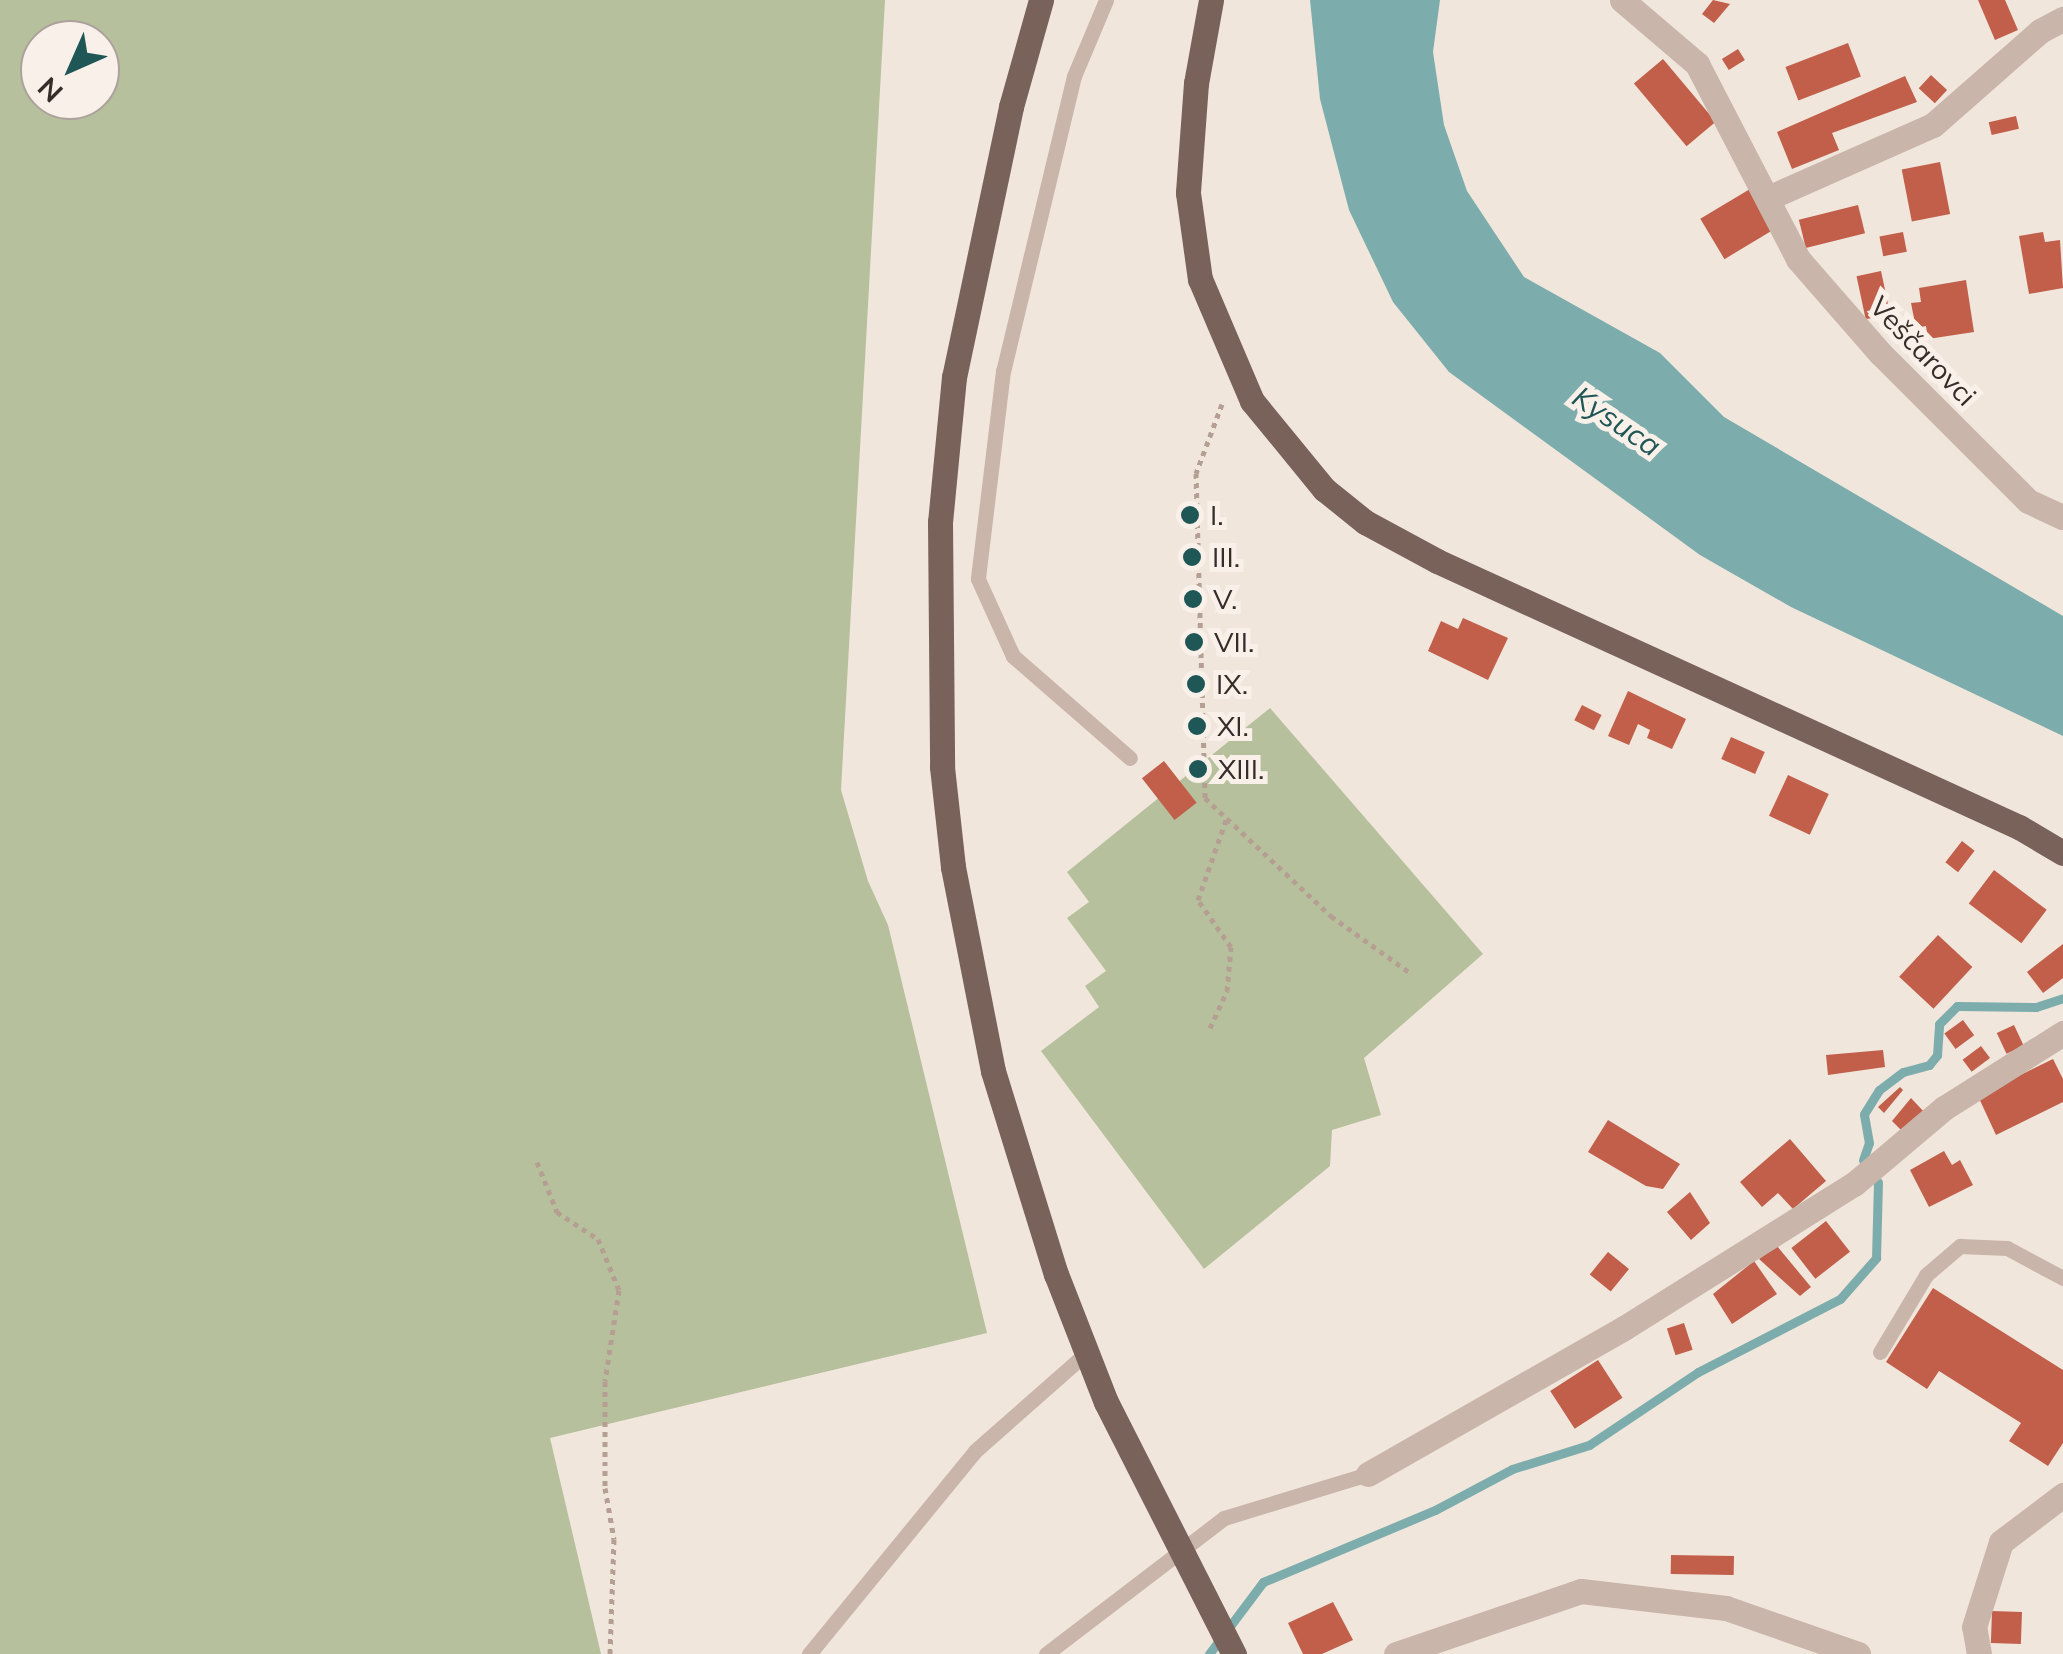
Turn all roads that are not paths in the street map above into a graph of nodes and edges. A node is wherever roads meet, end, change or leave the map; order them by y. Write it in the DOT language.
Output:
graph roads {
  1 [pos="1041,0"];
  2 [pos="1106,0"];
  3 [pos="1211,0"];
  4 [pos="1622,0"];
  5 [pos="2063,19"];
  6 [pos="1768,198"];
  7 [pos="2063,517"];
  8 [pos="1130,758"];
  9 [pos="2063,854"];
  10 [pos="2063,1033"];
  11 [pos="2063,1277"];
  12 [pos="1880,1352"];
  13 [pos="1086,1353"];
  14 [pos="1368,1474"];
  15 [pos="2063,1495"];
  16 [pos="809,1654"];
  17 [pos="1046,1654"];
  18 [pos="1234,1654"];
  19 [pos="1396,1654"];
  20 [pos="1858,1654"];
  21 [pos="1979,1654"];
  1 -- 13 [label="main road"];
  2 -- 8 [label="lane"];
  3 -- 9 [label="main road"];
  4 -- 6 [label="street, Veščarovci"];
  5 -- 6 [label="street"];
  6 -- 7 [label="street, Veščarovci"];
  10 -- 14 [label="street"];
  11 -- 12 [label="lane"];
  13 -- 16 [label="lane"];
  13 -- 18 [label="main road, bridge"];
  14 -- 17 [label="lane"];
  15 -- 21 [label="street"];
  19 -- 20 [label="street"];
}
